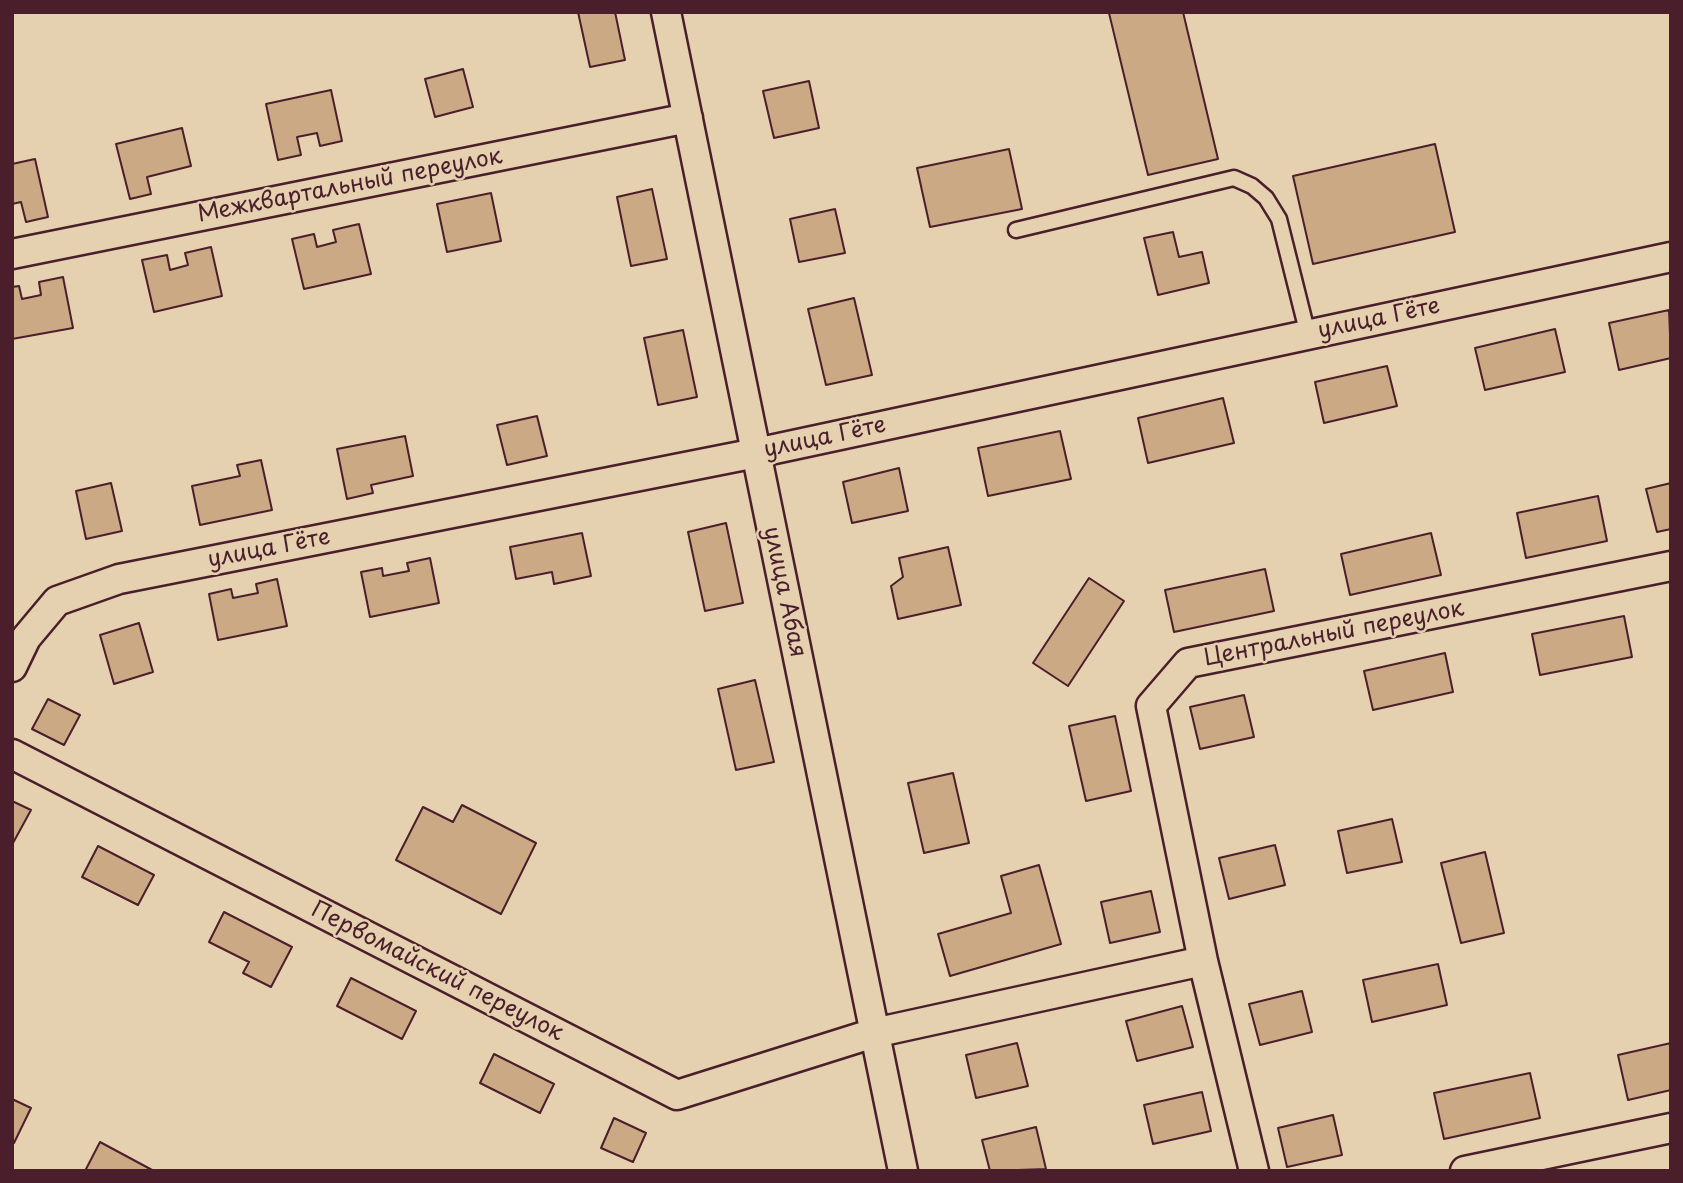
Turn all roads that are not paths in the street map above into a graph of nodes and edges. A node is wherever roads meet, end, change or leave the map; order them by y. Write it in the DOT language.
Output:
graph roads {
  1 [pos="666,12"];
  2 [pos="688,118"];
  3 [pos="1016,230"];
  4 [pos="12,254"];
  5 [pos="1671,257"];
  6 [pos="1308,335"];
  7 [pos="756,453"];
  8 [pos="1671,566"];
  9 [pos="12,667"];
  10 [pos="12,754"];
  11 [pos="1203,961"];
  12 [pos="874,1033"];
  13 [pos="1671,1128"];
  14 [pos="1250,1170"];
  15 [pos="902,1171"];
  16 [pos="1465,1171"];
  1 -- 2 [label="street, улица Абая"];
  2 -- 4 [label="street, Межквартальный переулок"];
  2 -- 7 [label="street, улица Абая"];
  3 -- 6 [label="lane"];
  5 -- 6 [label="street, улица Гёте"];
  6 -- 7 [label="street, улица Гёте"];
  7 -- 9 [label="street, улица Гёте"];
  7 -- 12 [label="street, улица Абая"];
  8 -- 11 [label="street, Центральный переулок"];
  10 -- 12 [label="street, Первомайский переулок"];
  11 -- 12 [label="street, Первомайский переулок"];
  11 -- 14 [label="street, Центральный переулок"];
  12 -- 15 [label="street, улица Абая"];
  13 -- 16 [label="street"];
}
